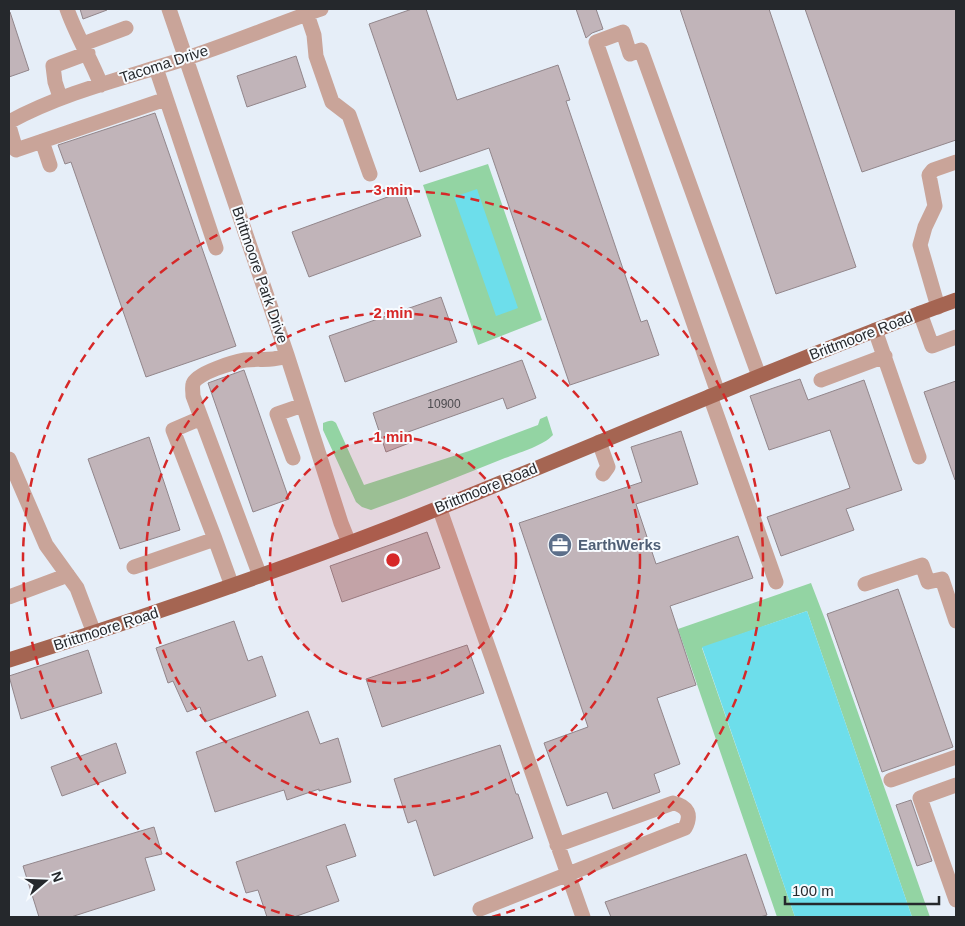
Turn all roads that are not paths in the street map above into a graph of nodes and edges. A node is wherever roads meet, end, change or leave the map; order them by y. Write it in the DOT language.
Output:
graph roads {
  1 [pos="66,9"];
  2 [pos="169,9"];
  3 [pos="314,11"];
  4 [pos="126,28"];
  5 [pos="85,49"];
  6 [pos="186,58"];
  7 [pos="156,68"];
  8 [pos="101,85"];
  9 [pos="60,98"];
  10 [pos="166,99"];
  11 [pos="9,124"];
  12 [pos="42,141"];
  13 [pos="956,162"];
  14 [pos="50,165"];
  15 [pos="370,174"];
  16 [pos="216,248"];
  17 [pos="956,300"];
  18 [pos="938,307"];
  19 [pos="920,313"];
  20 [pos="875,330"];
  21 [pos="956,337"];
  22 [pos="287,355"];
  23 [pos="884,356"];
  24 [pos="759,376"];
  25 [pos="821,380"];
  26 [pos="714,395"];
  27 [pos="303,405"];
  28 [pos="201,418"];
  29 [pos="599,442"];
  30 [pos="919,457"];
  31 [pos="293,458"];
  32 [pos="9,459"];
  33 [pos="603,474"];
  34 [pos="439,507"];
  35 [pos="215,539"];
  36 [pos="349,542"];
  37 [pos="134,567"];
  38 [pos="68,575"];
  39 [pos="260,576"];
  40 [pos="776,582"];
  41 [pos="865,584"];
  42 [pos="232,586"];
  43 [pos="9,597"];
  44 [pos="956,621"];
  45 [pos="94,633"];
  46 [pos="9,660"];
  47 [pos="956,757"];
  48 [pos="892,780"];
  49 [pos="956,785"];
  50 [pos="557,845"];
  51 [pos="568,873"];
  52 [pos="956,900"];
  53 [pos="480,910"];
  54 [pos="583,917"];
  1 -- 5 [label="street"];
  2 -- 6 [label="street, Brittmoore Park Drive"];
  3 -- 6 [label="street, Tacoma Drive"];
  3 -- 15 [label="street"];
  4 -- 5 [label="street"];
  5 -- 8 [label="street"];
  5 -- 9 [label="street"];
  6 -- 7 [label="street, Tacoma Drive"];
  6 -- 22 [label="street, Brittmoore Park Drive"];
  7 -- 8 [label="street, Tacoma Drive"];
  7 -- 10 [label="street"];
  8 -- 9 [label="street, Tacoma Drive"];
  9 -- 11 [label="street, Tacoma Drive"];
  10 -- 12 [label="street"];
  10 -- 16 [label="street"];
  11 -- 12 [label="street"];
  12 -- 14 [label="street"];
  13 -- 18 [label="street"];
  17 -- 18 [label="main road, Brittmoore Road"];
  18 -- 19 [label="main road, Brittmoore Road"];
  19 -- 20 [label="main road, Brittmoore Road"];
  19 -- 21 [label="street"];
  20 -- 23 [label="street"];
  20 -- 24 [label="main road, Brittmoore Road"];
  22 -- 27 [label="street, Brittmoore Park Drive"];
  22 -- 28 [label="street"];
  23 -- 25 [label="street"];
  23 -- 30 [label="street"];
  24 -- 26 [label="main road, Brittmoore Road"];
  24 -- 26 [label="street"];
  26 -- 29 [label="main road, Brittmoore Road"];
  26 -- 40 [label="street"];
  27 -- 31 [label="street"];
  27 -- 36 [label="street, Brittmoore Park Drive"];
  28 -- 35 [label="street"];
  28 -- 39 [label="street"];
  29 -- 33 [label="street"];
  29 -- 34 [label="main road, Brittmoore Road"];
  32 -- 38 [label="street"];
  34 -- 36 [label="main road, Brittmoore Road"];
  34 -- 50 [label="street"];
  35 -- 37 [label="street"];
  35 -- 42 [label="street"];
  36 -- 39 [label="main road, Brittmoore Road"];
  38 -- 43 [label="street"];
  38 -- 45 [label="street"];
  39 -- 42 [label="main road, Brittmoore Road"];
  41 -- 44 [label="street"];
  42 -- 45 [label="main road, Brittmoore Road"];
  45 -- 46 [label="main road, Brittmoore Road"];
  47 -- 48 [label="street"];
  49 -- 52 [label="street"];
  50 -- 51 [label="street"];
  50 -- 51 [label="street"];
  51 -- 53 [label="street"];
  51 -- 54 [label="street"];
}
